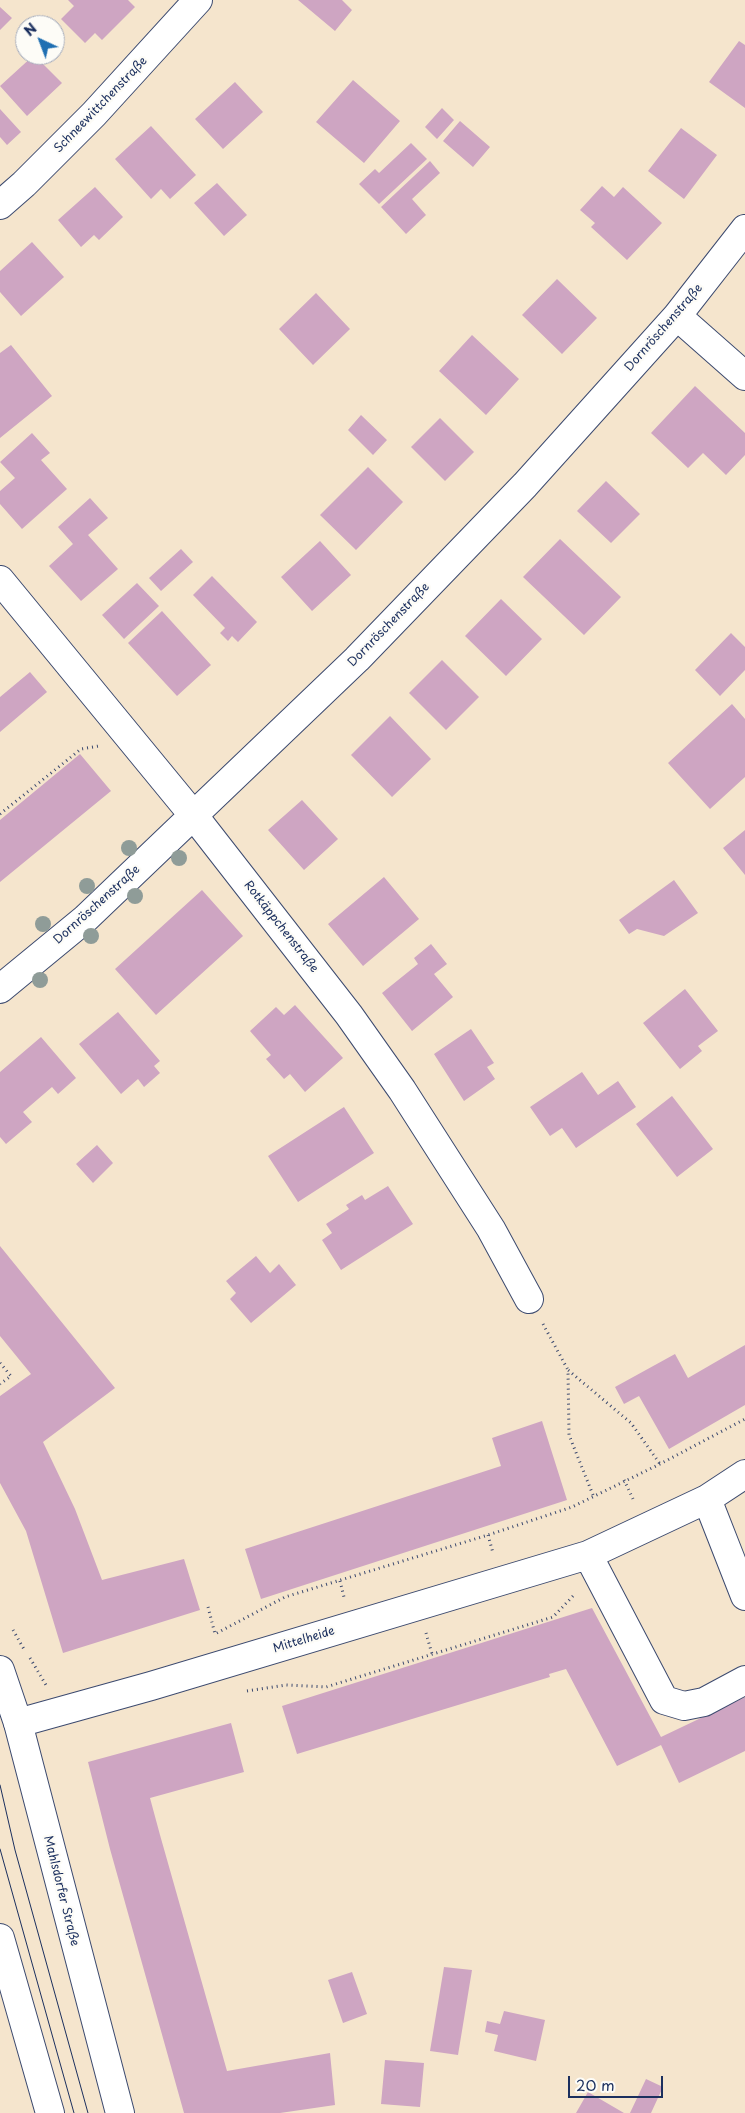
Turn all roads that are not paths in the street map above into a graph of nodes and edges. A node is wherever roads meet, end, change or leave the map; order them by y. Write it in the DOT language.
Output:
graph roads {
  1 [pos="198,0"];
  2 [pos="0,205"];
  3 [pos="745,228"];
  4 [pos="677,316"];
  5 [pos="745,376"];
  6 [pos="0,580"];
  7 [pos="194,816"];
  8 [pos="0,989"];
  9 [pos="529,1299"];
  10 [pos="745,1474"];
  11 [pos="707,1500"];
  12 [pos="592,1564"];
  13 [pos="745,1596"];
  14 [pos="0,1670"];
  15 [pos="745,1680"];
  16 [pos="9,1725"];
  17 [pos="0,1938"];
  18 [pos="50,2113"];
  19 [pos="120,2113"];
  1 -- 2 [label="street, Schneewittchenstraße"];
  3 -- 4 [label="street, Dornröschenstraße"];
  4 -- 5 [label="street"];
  4 -- 7 [label="street, Dornröschenstraße"];
  6 -- 7 [label="street, Rotkäppchenstraße"];
  7 -- 8 [label="street, Dornröschenstraße"];
  7 -- 9 [label="street, Rotkäppchenstraße"];
  10 -- 11 [label="street, Mittelheide"];
  11 -- 12 [label="street, Mittelheide"];
  11 -- 13 [label="street"];
  12 -- 15 [label="street"];
  12 -- 16 [label="street, Mittelheide"];
  14 -- 16 [label="street, Mahlsdorfer Straße"];
  16 -- 19 [label="street, Mahlsdorfer Straße"];
  17 -- 18 [label="street"];
}
